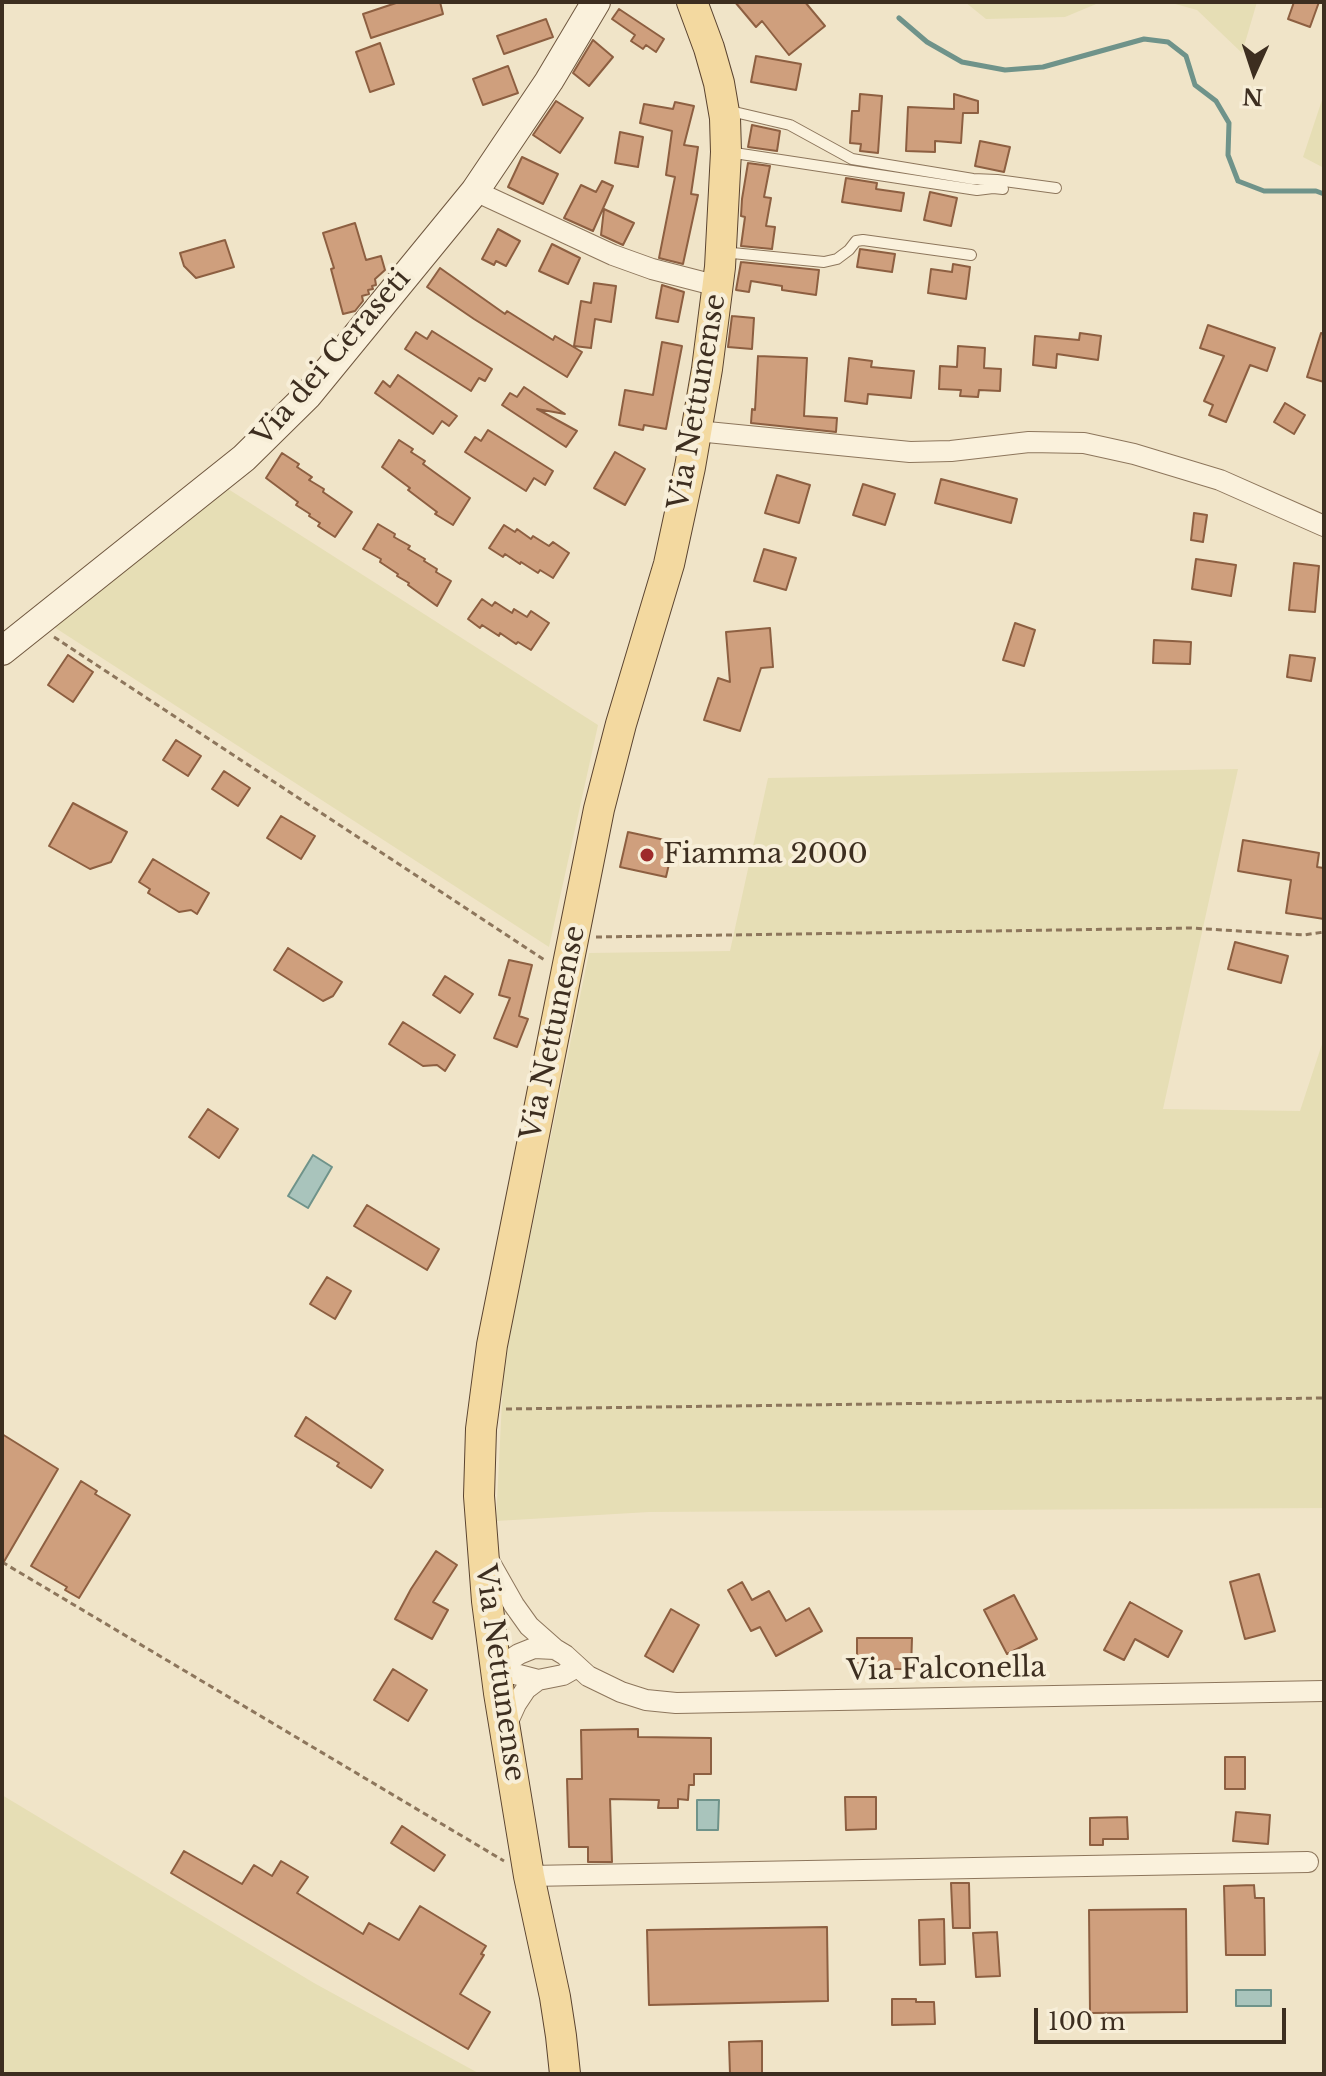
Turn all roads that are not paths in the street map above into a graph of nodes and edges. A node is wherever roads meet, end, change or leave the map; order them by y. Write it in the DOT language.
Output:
graph roads {
  1 [pos="596,2"];
  2 [pos="692,2"];
  3 [pos="724,109"];
  4 [pos="726,152"];
  5 [pos="1056,188"];
  6 [pos="1003,189"];
  7 [pos="475,191"];
  8 [pos="721,252"];
  9 [pos="971,255"];
  10 [pos="718,286"];
  11 [pos="697,431"];
  12 [pos="1324,526"];
  13 [pos="2,651"];
  14 [pos="482,1547"];
  15 [pos="555,1649"];
  16 [pos="577,1667"];
  17 [pos="496,1669"];
  18 [pos="538,1680"];
  19 [pos="1324,1691"];
  20 [pos="505,1728"];
  21 [pos="1308,1862"];
  22 [pos="529,1876"];
  23 [pos="565,2074"];
  1 -- 7 [label="street, Via dei Ceraseti"];
  2 -- 3 [label="main road, Via Nettunense"];
  3 -- 4 [label="main road, Via Nettunense"];
  3 -- 5 [label="lane"];
  4 -- 6 [label="lane"];
  4 -- 8 [label="main road, Via Nettunense"];
  7 -- 10 [label="street"];
  7 -- 13 [label="street, Via dei Ceraseti"];
  8 -- 9 [label="lane"];
  8 -- 10 [label="main road, Via Nettunense"];
  10 -- 11 [label="main road, Via Nettunense"];
  11 -- 12 [label="street"];
  11 -- 14 [label="main road, Via Nettunense"];
  14 -- 15 [label="street, Via Falconella"];
  14 -- 17 [label="main road, Via Nettunense"];
  15 -- 16 [label="street, Via Falconella"];
  15 -- 17 [label="street"];
  16 -- 18 [label="street"];
  16 -- 19 [label="street, Via Falconella"];
  17 -- 18 [label="street"];
  17 -- 20 [label="main road, Via Nettunense"];
  18 -- 20 [label="street"];
  20 -- 22 [label="main road, Via Nettunense"];
  21 -- 22 [label="street"];
  22 -- 23 [label="main road, Via Nettunense"];
}
